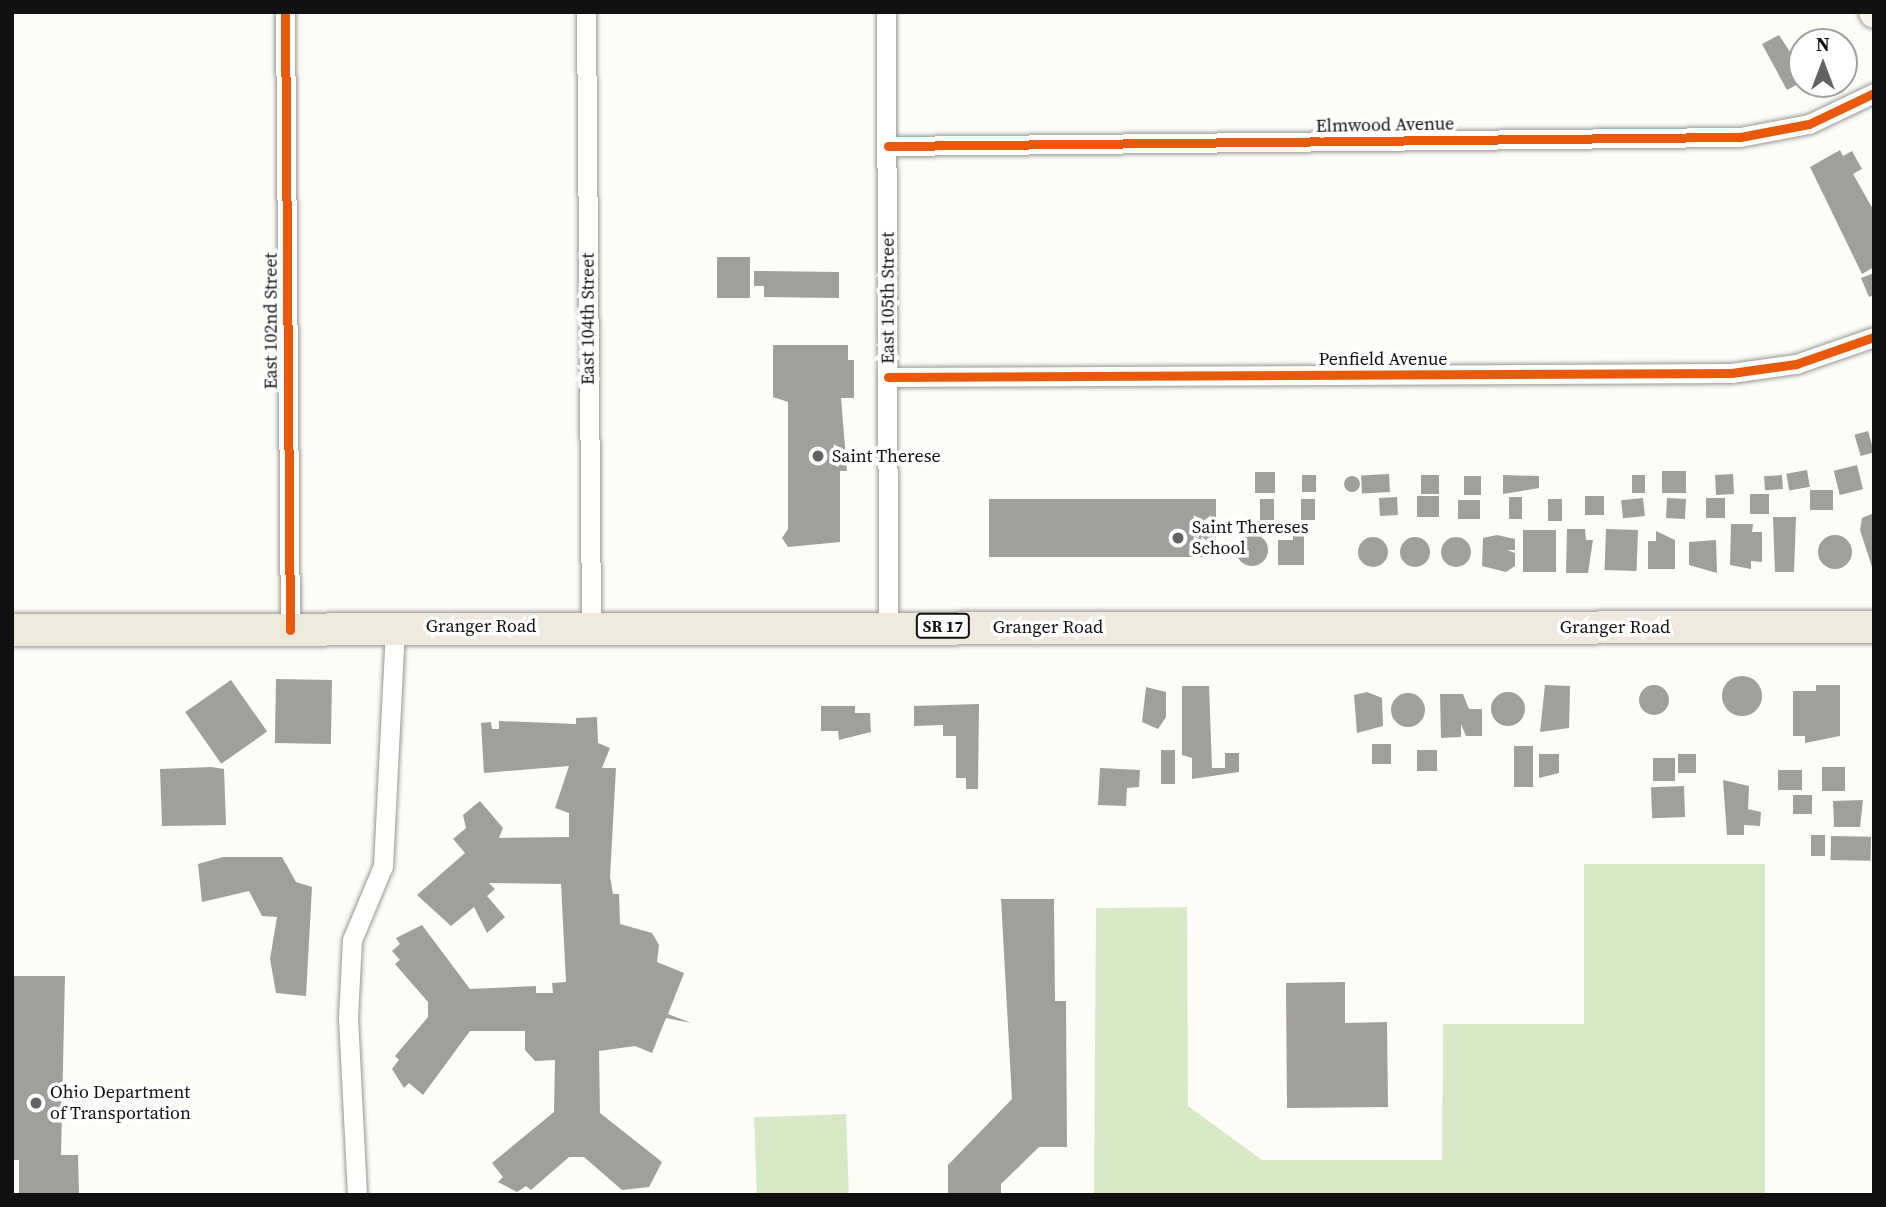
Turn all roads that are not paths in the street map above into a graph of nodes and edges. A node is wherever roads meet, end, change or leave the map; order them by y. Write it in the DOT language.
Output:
graph roads {
  1 [pos="285,12"];
  2 [pos="586,12"];
  3 [pos="886,12"];
  4 [pos="1874,93"];
  5 [pos="888,146"];
  6 [pos="1874,337"];
  7 [pos="888,377"];
  8 [pos="591,625"];
  9 [pos="888,625"];
  10 [pos="395,627"];
  11 [pos="1874,627"];
  12 [pos="12,630"];
  13 [pos="290,630"];
  14 [pos="357,1195"];
  1 -- 13 [label="street, East 102nd Street"];
  2 -- 8 [label="street, East 104th Street"];
  3 -- 5 [label="street, East 105th Street"];
  4 -- 5 [label="street, Elmwood Avenue"];
  5 -- 7 [label="street, East 105th Street"];
  6 -- 7 [label="street, Penfield Avenue"];
  7 -- 9 [label="street, East 105th Street"];
  8 -- 9 [label="main road, Granger Road / SR 17"];
  8 -- 10 [label="main road, Granger Road / SR 17"];
  9 -- 11 [label="main road, Granger Road / SR 17"];
  10 -- 13 [label="main road, Granger Road / SR 17"];
  10 -- 14 [label="street"];
  12 -- 13 [label="main road, Granger Road / SR 17"];
}
